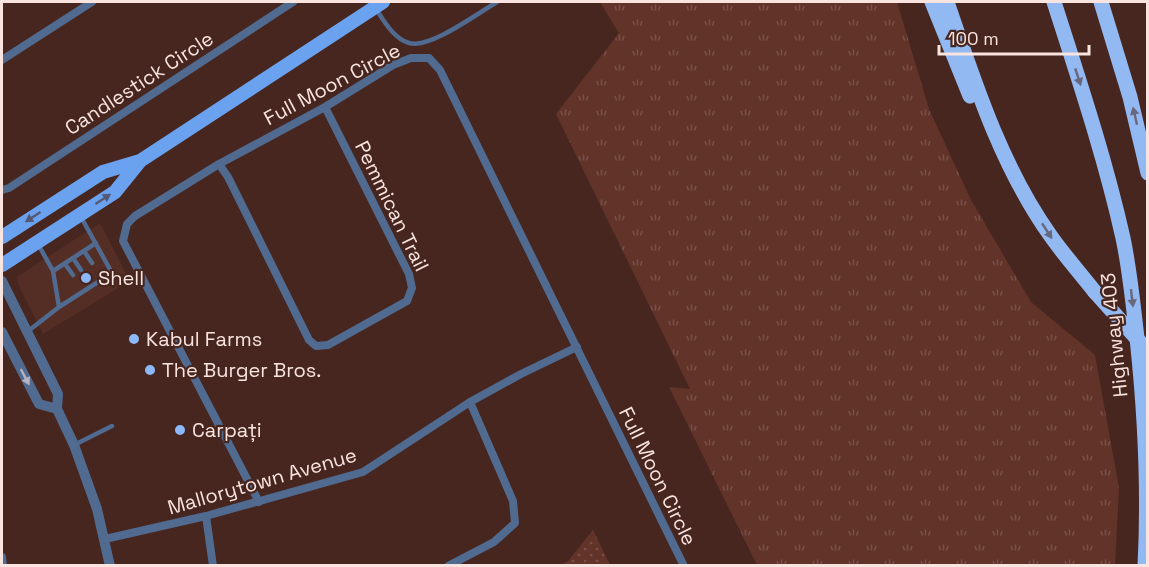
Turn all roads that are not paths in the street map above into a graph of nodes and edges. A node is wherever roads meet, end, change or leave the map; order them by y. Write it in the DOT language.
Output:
graph roads {
  1 [pos="92,2"];
  2 [pos="292,2"];
  3 [pos="497,2"];
  4 [pos="932,2"];
  5 [pos="947,2"];
  6 [pos="1054,2"];
  7 [pos="1101,2"];
  8 [pos="379,4"];
  9 [pos="2,60"];
  10 [pos="325,107"];
  11 [pos="1001,146"];
  12 [pos="140,161"];
  13 [pos="219,164"];
  14 [pos="1148,173"];
  15 [pos="2,190"];
  16 [pos="80,214"];
  17 [pos="2,237"];
  18 [pos="37,242"];
  19 [pos="96,243"];
  20 [pos="84,251"];
  21 [pos="73,258"];
  22 [pos="92,263"];
  23 [pos="65,264"];
  24 [pos="2,265"];
  25 [pos="81,270"];
  26 [pos="53,271"];
  27 [pos="73,275"];
  28 [pos="2,281"];
  29 [pos="59,307"];
  30 [pos="2,332"];
  31 [pos="27,332"];
  32 [pos="577,347"];
  33 [pos="1148,351"];
  34 [pos="470,402"];
  35 [pos="57,409"];
  36 [pos="112,426"];
  37 [pos="74,445"];
  38 [pos="259,502"];
  39 [pos="206,516"];
  40 [pos="105,539"];
  41 [pos="2,557"];
  42 [pos="3,566"];
  43 [pos="110,566"];
  44 [pos="213,566"];
  45 [pos="448,566"];
  46 [pos="684,566"];
  47 [pos="1145,566"];
  1 -- 9 [label="street"];
  2 -- 15 [label="street, Candlestick Circle"];
  3 -- 8 [label="lane"];
  4 -- 11 [label="highway"];
  5 -- 11 [label="highway"];
  6 -- 47 [label="highway, Highway 403, one-way"];
  14 -- 7 [label="highway, one-way"];
  8 -- 12 [label="main road"];
  10 -- 13 [label="street, Full Moon Circle"];
  10 -- 13 [label="street, Pemmican Trail"];
  10 -- 32 [label="street, Full Moon Circle"];
  11 -- 33 [label="highway, one-way, bridge"];
  16 -- 12 [label="main road, one-way"];
  12 -- 17 [label="main road, one-way"];
  13 -- 38 [label="street, Full Moon Circle"];
  16 -- 18 [label="main road"];
  16 -- 19 [label="lane"];
  18 -- 24 [label="main road"];
  18 -- 26 [label="lane"];
  19 -- 20 [label="lane"];
  19 -- 29 [label="lane"];
  20 -- 21 [label="lane"];
  20 -- 22 [label="lane"];
  21 -- 23 [label="lane"];
  21 -- 25 [label="lane"];
  23 -- 26 [label="lane"];
  23 -- 27 [label="lane"];
  26 -- 29 [label="lane"];
  28 -- 31 [label="street"];
  29 -- 31 [label="lane"];
  30 -- 35 [label="street, one-way"];
  31 -- 35 [label="street"];
  32 -- 34 [label="street, Mallorytown Avenue"];
  32 -- 46 [label="street, Full Moon Circle"];
  34 -- 38 [label="street, Mallorytown Avenue"];
  34 -- 45 [label="street"];
  35 -- 37 [label="street"];
  36 -- 37 [label="lane"];
  37 -- 40 [label="street"];
  38 -- 39 [label="street, Mallorytown Avenue"];
  39 -- 40 [label="street, Mallorytown Avenue"];
  39 -- 44 [label="street"];
  40 -- 43 [label="street"];
  41 -- 42 [label="street"];
}
